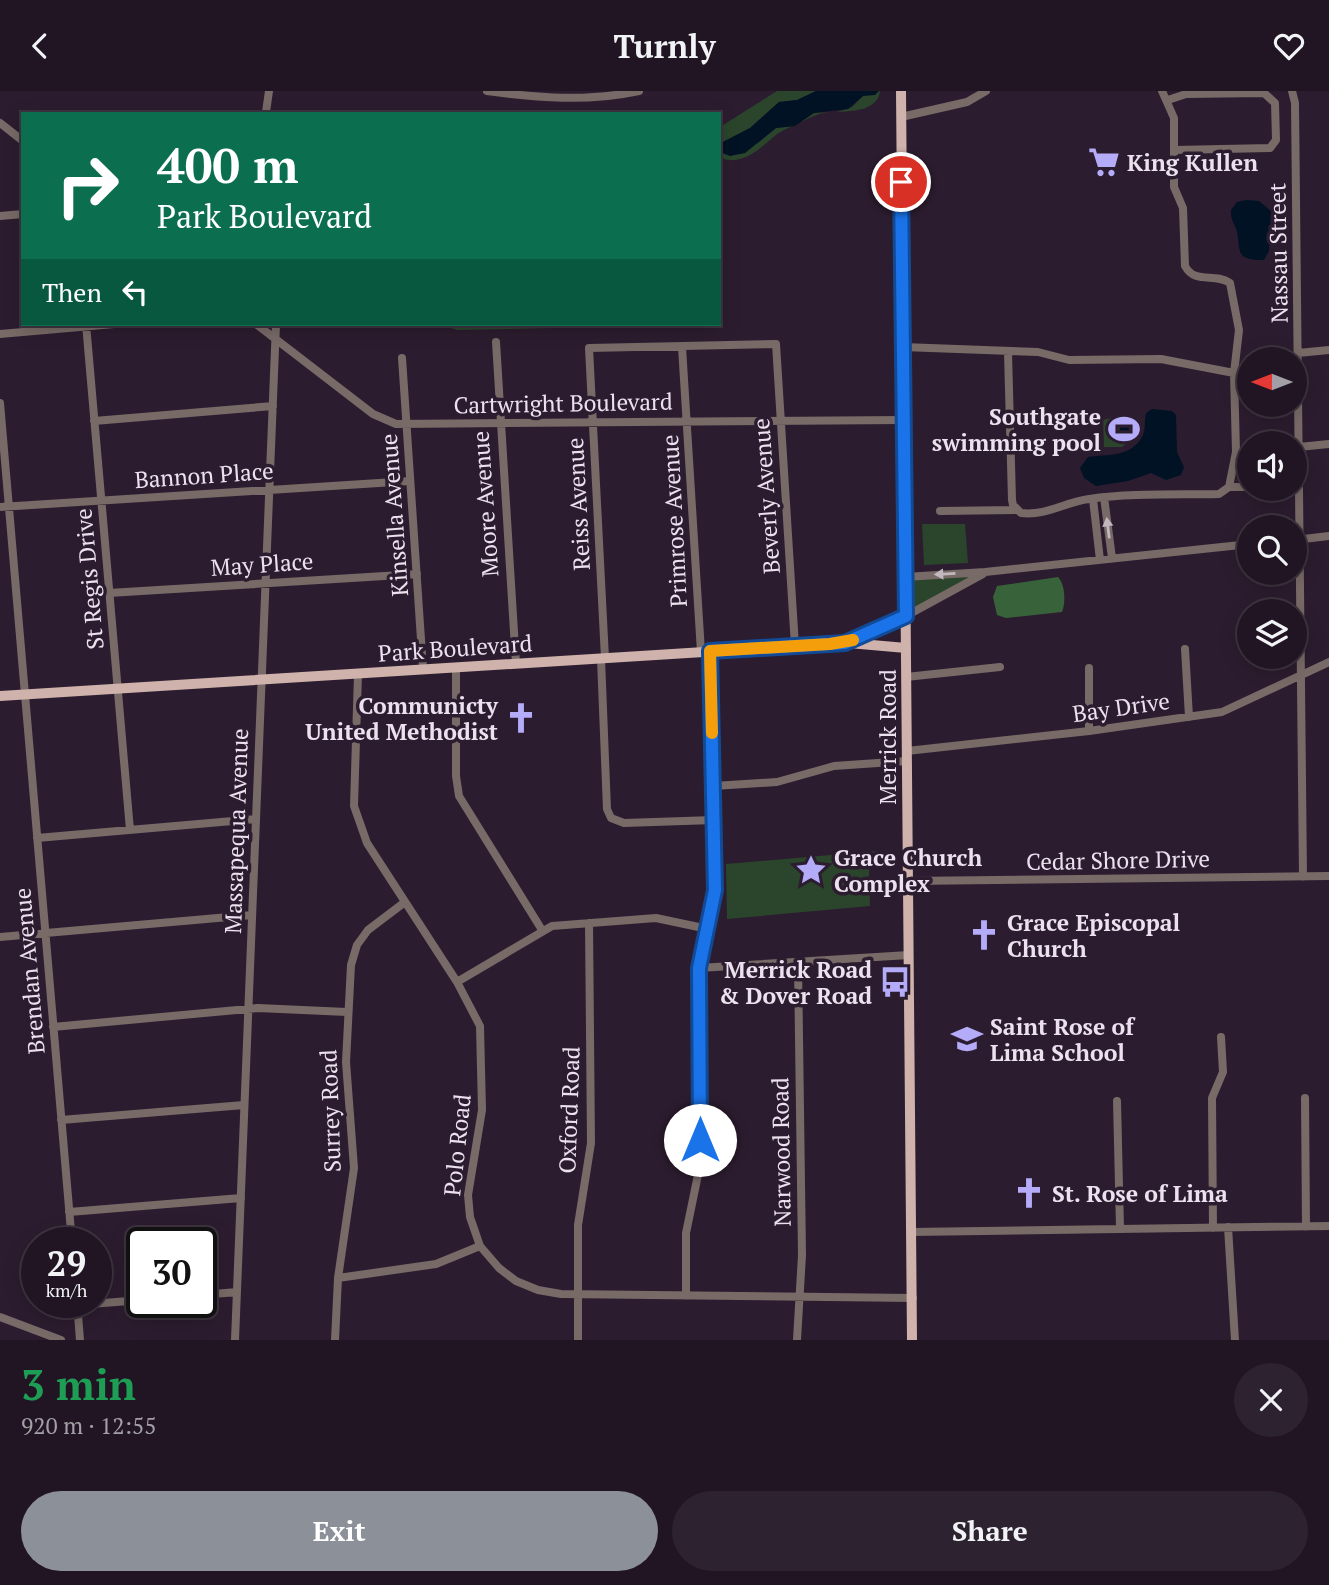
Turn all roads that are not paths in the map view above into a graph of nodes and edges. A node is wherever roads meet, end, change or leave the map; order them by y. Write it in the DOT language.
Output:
graph roads {
  1 [pos="269,91"];
  2 [pos="487,91"];
  3 [pos="639,91"];
  4 [pos="901,91"];
  5 [pos="986,91"];
  6 [pos="1162,91"];
  7 [pos="1292,91"];
  8 [pos="498,92"];
  9 [pos="1168,100"];
  10 [pos="267,112"];
  11 [pos="901,117"];
  12 [pos="0,123"];
  13 [pos="21,139"];
  14 [pos="1174,150"];
  15 [pos="21,214"];
  16 [pos="0,216"];
  17 [pos="76,326"];
  18 [pos="86,326"];
  19 [pos="259,326"];
  20 [pos="276,326"];
  21 [pos="0,334"];
  22 [pos="276,339"];
  23 [pos="496,342"];
  24 [pos="682,347"];
  25 [pos="903,347"];
  26 [pos="1298,347"];
  27 [pos="1329,350"];
  28 [pos="1307,352"];
  29 [pos="1009,353"];
  30 [pos="402,358"];
  31 [pos="1234,373"];
  32 [pos="0,403"];
  33 [pos="273,406"];
  34 [pos="780,419"];
  35 [pos="687,420"];
  36 [pos="904,420"];
  37 [pos="94,421"];
  38 [pos="593,422"];
  39 [pos="499,423"];
  40 [pos="407,424"];
  41 [pos="1329,444"];
  42 [pos="1307,446"];
  43 [pos="410,481"];
  44 [pos="1229,487"];
  45 [pos="1237,487"];
  46 [pos="270,490"];
  47 [pos="1104,497"];
  48 [pos="1093,499"];
  49 [pos="101,501"];
  50 [pos="4,507"];
  51 [pos="1016,510"];
  52 [pos="940,511"];
  53 [pos="1329,536"];
  54 [pos="1307,539"];
  55 [pos="1237,545"];
  56 [pos="1112,558"];
  57 [pos="1100,560"];
  58 [pos="985,572"];
  59 [pos="417,574"];
  60 [pos="905,577"];
  61 [pos="266,583"];
  62 [pos="1298,585"];
  63 [pos="109,593"];
  64 [pos="906,616"];
  65 [pos="845,643"];
  66 [pos="795,646"];
  67 [pos="906,648"];
  68 [pos="1185,649"];
  69 [pos="706,652"];
  70 [pos="603,658"];
  71 [pos="1329,662"];
  72 [pos="516,664"];
  73 [pos="456,667"];
  74 [pos="1000,667"];
  75 [pos="1089,668"];
  76 [pos="423,669"];
  77 [pos="358,674"];
  78 [pos="1301,676"];
  79 [pos="906,677"];
  80 [pos="262,680"];
  81 [pos="118,689"];
  82 [pos="25,695"];
  83 [pos="0,696"];
  84 [pos="1189,717"];
  85 [pos="1089,731"];
  86 [pos="907,756"];
  87 [pos="714,786"];
  88 [pos="256,819"];
  89 [pos="714,820"];
  90 [pos="130,830"];
  91 [pos="37,838"];
  92 [pos="1329,876"];
  93 [pos="1303,877"];
  94 [pos="908,881"];
  95 [pos="405,902"];
  96 [pos="252,915"];
  97 [pos="589,923"];
  98 [pos="708,929"];
  99 [pos="542,930"];
  100 [pos="45,933"];
  101 [pos="0,937"];
  102 [pos="909,955"];
  103 [pos="798,964"];
  104 [pos="699,968"];
  105 [pos="457,982"];
  106 [pos="248,1010"];
  107 [pos="347,1011"];
  108 [pos="53,1027"];
  109 [pos="1221,1037"];
  110 [pos="1306,1098"];
  111 [pos="1117,1101"];
  112 [pos="244,1105"];
  113 [pos="61,1120"];
  114 [pos="241,1198"];
  115 [pos="69,1212"];
  116 [pos="1329,1226"];
  117 [pos="70,1227"];
  118 [pos="1228,1227"];
  119 [pos="1306,1227"];
  120 [pos="1213,1228"];
  121 [pos="1120,1229"];
  122 [pos="911,1232"];
  123 [pos="480,1247"];
  124 [pos="338,1278"];
  125 [pos="237,1291"];
  126 [pos="217,1293"];
  127 [pos="578,1294"];
  128 [pos="686,1296"];
  129 [pos="800,1297"];
  130 [pos="913,1298"];
  131 [pos="0,1317"];
  132 [pos="78,1318"];
  133 [pos="61,1340"];
  134 [pos="80,1340"];
  135 [pos="235,1340"];
  136 [pos="335,1340"];
  137 [pos="578,1340"];
  138 [pos="797,1340"];
  139 [pos="912,1340"];
  140 [pos="1235,1340"];
  1 -- 10 [label="street"];
  2 -- 8 [label="street"];
  3 -- 8 [label="street"];
  4 -- 11 [label="main road, Merrick Road"];
  5 -- 11 [label="street"];
  6 -- 9 [label="street"];
  7 -- 26 [label="street, Nassau Street"];
  9 -- 14 [label="street"];
  9 -- 14 [label="street"];
  11 -- 25 [label="main road, Merrick Road"];
  12 -- 13 [label="street"];
  14 -- 31 [label="street"];
  15 -- 16 [label="street"];
  17 -- 21 [label="street"];
  18 -- 37 [label="street, St Regis Drive"];
  19 -- 22 [label="street, Cartwright Boulevard"];
  20 -- 22 [label="street, Massapequa Avenue"];
  22 -- 33 [label="street, Massapequa Avenue"];
  22 -- 40 [label="street, Cartwright Boulevard"];
  23 -- 39 [label="street, Moore Avenue"];
  24 -- 34 [label="street, Beverly Avenue"];
  24 -- 35 [label="street, Primrose Avenue"];
  24 -- 38 [label="street, Reiss Avenue"];
  25 -- 29 [label="street"];
  25 -- 36 [label="main road, Merrick Road"];
  27 -- 28 [label="street"];
  29 -- 31 [label="street"];
  29 -- 51 [label="street"];
  30 -- 40 [label="street, Kinsella Avenue"];
  31 -- 44 [label="street"];
  32 -- 50 [label="street, Brendan Avenue"];
  33 -- 37 [label="street"];
  33 -- 46 [label="street, Massapequa Avenue"];
  34 -- 35 [label="street, Cartwright Boulevard"];
  34 -- 36 [label="street, Cartwright Boulevard"];
  34 -- 66 [label="street, Beverly Avenue"];
  35 -- 38 [label="street, Cartwright Boulevard"];
  35 -- 69 [label="street, Primrose Avenue"];
  36 -- 60 [label="main road, Merrick Road"];
  37 -- 49 [label="street, St Regis Drive"];
  38 -- 39 [label="street, Cartwright Boulevard"];
  38 -- 70 [label="street, Reiss Avenue"];
  39 -- 40 [label="street, Cartwright Boulevard"];
  39 -- 72 [label="street, Moore Avenue"];
  40 -- 43 [label="street, Kinsella Avenue"];
  41 -- 42 [label="street"];
  43 -- 46 [label="street, Bannon Place"];
  43 -- 59 [label="street, Kinsella Avenue"];
  44 -- 45 [label="street"];
  44 -- 47 [label="street"];
  46 -- 49 [label="street, Bannon Place"];
  46 -- 61 [label="street, Massapequa Avenue"];
  47 -- 48 [label="street"];
  56 -- 47 [label="street, one-way"];
  48 -- 51 [label="street"];
  48 -- 57 [label="street"];
  49 -- 50 [label="street, Bannon Place"];
  49 -- 63 [label="street, St Regis Drive"];
  50 -- 82 [label="street, Brendan Avenue"];
  51 -- 52 [label="street"];
  53 -- 54 [label="street"];
  55 -- 56 [label="street"];
  56 -- 57 [label="street"];
  57 -- 58 [label="street"];
  58 -- 60 [label="street, one-way"];
  58 -- 64 [label="street"];
  59 -- 61 [label="street, May Place"];
  59 -- 76 [label="street, Kinsella Avenue"];
  60 -- 64 [label="main road, Merrick Road"];
  61 -- 63 [label="street, May Place"];
  61 -- 80 [label="street, Massapequa Avenue"];
  62 -- 78 [label="street, Nassau Street"];
  63 -- 81 [label="street, St Regis Drive"];
  64 -- 65 [label="main road, Park Boulevard"];
  64 -- 67 [label="main road, Merrick Road"];
  65 -- 66 [label="main road, Park Boulevard"];
  65 -- 67 [label="main road"];
  66 -- 69 [label="main road, Park Boulevard"];
  67 -- 79 [label="main road, Merrick Road"];
  68 -- 84 [label="street"];
  69 -- 70 [label="main road, Park Boulevard"];
  69 -- 87 [label="street, Primrose Avenue"];
  70 -- 72 [label="main road, Park Boulevard"];
  70 -- 89 [label="street, Reiss Avenue"];
  71 -- 78 [label="street, Bay Drive"];
  72 -- 73 [label="main road, Park Boulevard"];
  73 -- 76 [label="main road, Park Boulevard"];
  73 -- 99 [label="street"];
  74 -- 79 [label="street"];
  75 -- 85 [label="street"];
  76 -- 77 [label="main road, Park Boulevard"];
  77 -- 80 [label="main road, Park Boulevard"];
  77 -- 95 [label="street, Polo Road"];
  78 -- 84 [label="street, Bay Drive"];
  78 -- 93 [label="street, Nassau Street"];
  79 -- 86 [label="main road, Merrick Road"];
  80 -- 81 [label="main road, Park Boulevard"];
  80 -- 88 [label="street, Massapequa Avenue"];
  81 -- 82 [label="main road, Park Boulevard"];
  81 -- 90 [label="street, St Regis Drive"];
  82 -- 83 [label="main road, Park Boulevard"];
  82 -- 91 [label="street, Brendan Avenue"];
  84 -- 85 [label="street, Bay Drive"];
  85 -- 86 [label="street, Bay Drive"];
  86 -- 87 [label="street, Bay Drive"];
  86 -- 94 [label="main road, Merrick Road"];
  87 -- 89 [label="street, Primrose Avenue"];
  88 -- 90 [label="street"];
  88 -- 96 [label="street, Massapequa Avenue"];
  89 -- 98 [label="street, Primrose Avenue"];
  90 -- 91 [label="street"];
  91 -- 100 [label="street, Brendan Avenue"];
  92 -- 93 [label="street, Cedar Shore Drive"];
  93 -- 94 [label="street, Cedar Shore Drive"];
  94 -- 102 [label="main road, Merrick Road"];
  95 -- 105 [label="street, Polo Road"];
  95 -- 107 [label="street, Surrey Road"];
  96 -- 100 [label="street"];
  96 -- 106 [label="street, Massapequa Avenue"];
  97 -- 98 [label="street"];
  97 -- 99 [label="street"];
  97 -- 127 [label="street, Oxford Road"];
  98 -- 104 [label="street, Primrose Avenue"];
  99 -- 105 [label="street"];
  100 -- 101 [label="street"];
  100 -- 108 [label="street, Brendan Avenue"];
  102 -- 103 [label="street"];
  102 -- 122 [label="main road, Merrick Road"];
  103 -- 104 [label="street"];
  103 -- 129 [label="street, Narwood Road"];
  104 -- 128 [label="street, Primrose Avenue"];
  105 -- 123 [label="street, Polo Road"];
  106 -- 107 [label="street"];
  106 -- 108 [label="street"];
  106 -- 112 [label="street, Massapequa Avenue"];
  107 -- 124 [label="street, Surrey Road"];
  108 -- 113 [label="street, Brendan Avenue"];
  109 -- 120 [label="street"];
  110 -- 119 [label="street"];
  111 -- 121 [label="street"];
  112 -- 113 [label="street"];
  112 -- 114 [label="street, Massapequa Avenue"];
  113 -- 115 [label="street, Brendan Avenue"];
  114 -- 115 [label="street"];
  114 -- 125 [label="street, Massapequa Avenue"];
  115 -- 117 [label="street, Brendan Avenue"];
  116 -- 119 [label="street"];
  118 -- 119 [label="street"];
  118 -- 120 [label="street"];
  118 -- 140 [label="street"];
  120 -- 121 [label="street"];
  121 -- 122 [label="street"];
  122 -- 130 [label="main road, Merrick Road"];
  123 -- 124 [label="street"];
  123 -- 127 [label="street, Polo Road"];
  124 -- 136 [label="street, Surrey Road"];
  125 -- 126 [label="street"];
  125 -- 135 [label="street, Massapequa Avenue"];
  127 -- 128 [label="street, Polo Road"];
  127 -- 137 [label="street, Oxford Road"];
  128 -- 129 [label="street, Polo Road"];
  129 -- 130 [label="street, Polo Road"];
  129 -- 138 [label="street, Narwood Road"];
  130 -- 139 [label="main road, Merrick Road"];
  131 -- 133 [label="street"];
  132 -- 134 [label="street"];
}
